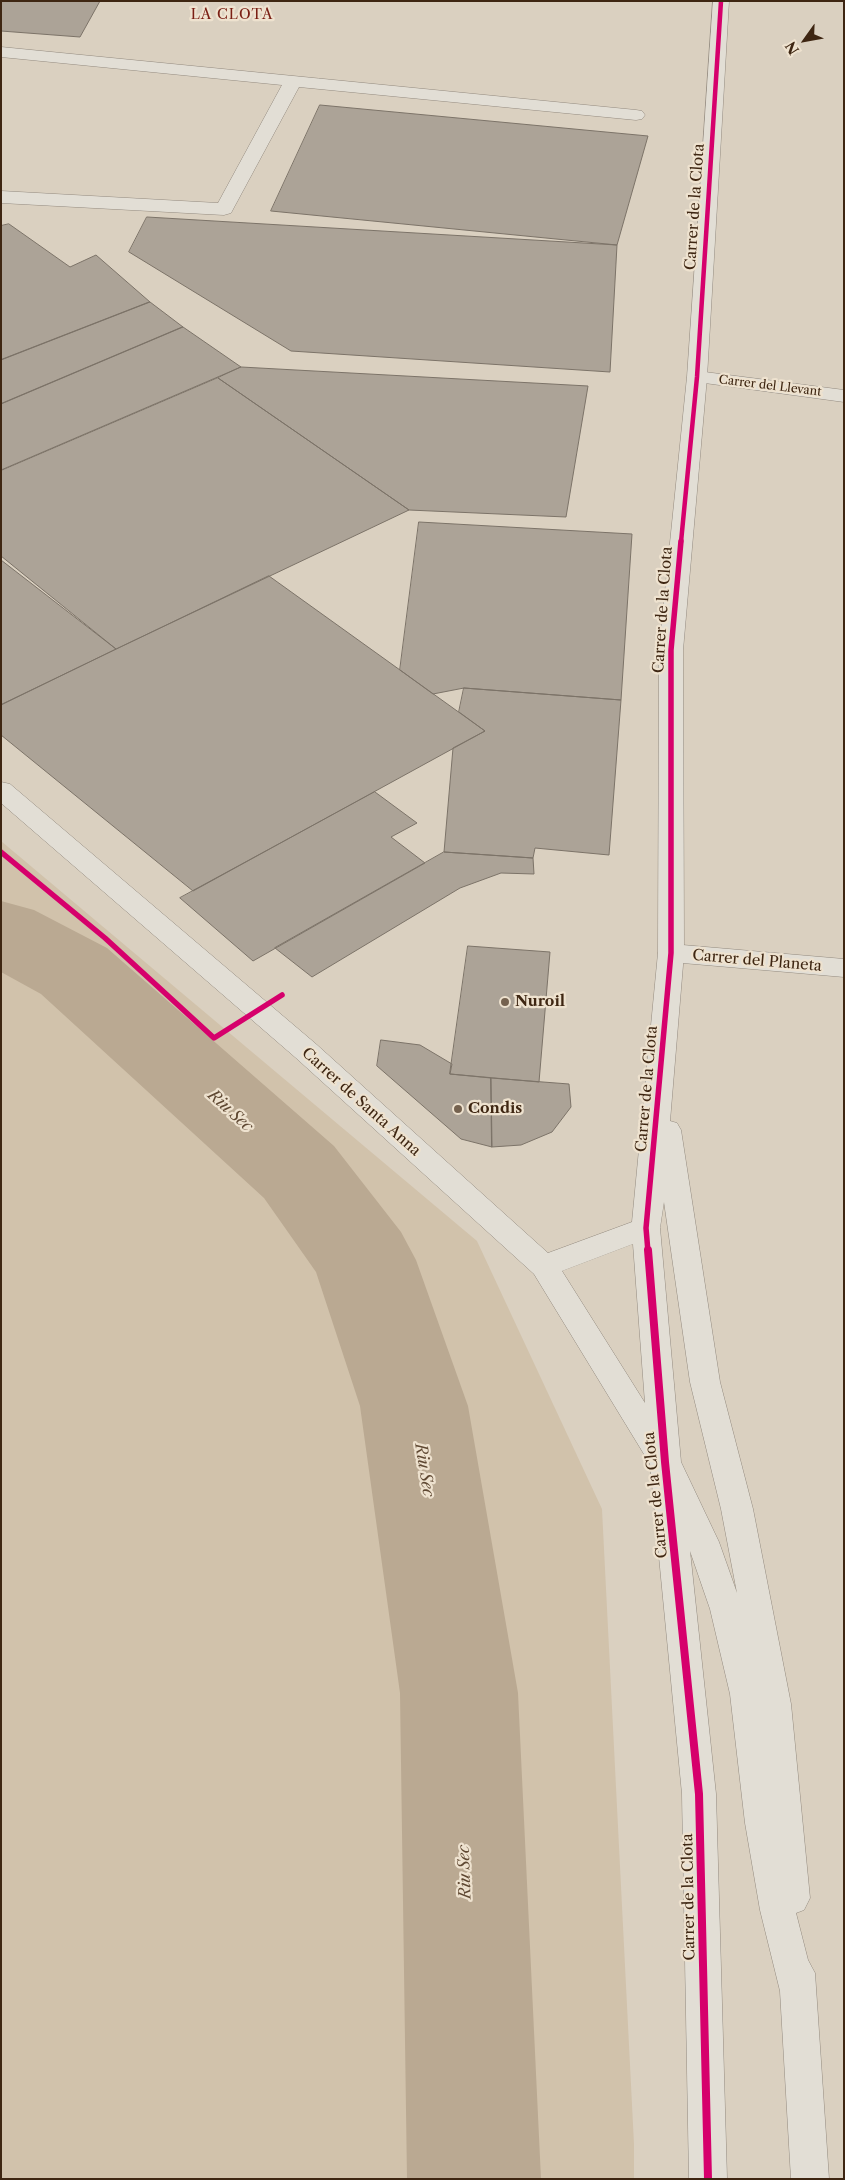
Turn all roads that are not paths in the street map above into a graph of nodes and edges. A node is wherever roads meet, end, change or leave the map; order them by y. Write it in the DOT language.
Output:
graph roads {
  1 [pos="721,1"];
  2 [pos="1,52"];
  3 [pos="293,81"];
  4 [pos="636,115"];
  5 [pos="1,196"];
  6 [pos="697,377"];
  7 [pos="844,396"];
  8 [pos="1,790"];
  9 [pos="671,953"];
  10 [pos="844,968"];
  11 [pos="660,1084"];
  12 [pos="646,1228"];
  13 [pos="544,1266"];
  14 [pos="665,1462"];
  15 [pos="798,1991"];
  16 [pos="708,2179"];
  17 [pos="810,2179"];
  1 -- 6 [label="street, Carrer de la Clota"];
  2 -- 3 [label="street"];
  3 -- 4 [label="street"];
  3 -- 5 [label="street"];
  6 -- 7 [label="street, Carrer del Llevant"];
  6 -- 9 [label="street, Carrer de la Clota"];
  8 -- 13 [label="street, Carrer de Santa Anna"];
  9 -- 10 [label="street, Carrer del Planeta"];
  9 -- 11 [label="street, Carrer de la Clota"];
  11 -- 12 [label="street, Carrer de la Clota"];
  11 -- 15 [label="street, Carrer de la Clota"];
  12 -- 13 [label="street"];
  12 -- 14 [label="street, Carrer de la Clota"];
  13 -- 14 [label="street, Carrer de Santa Anna"];
  14 -- 15 [label="street"];
  14 -- 16 [label="street, Carrer de la Clota"];
  15 -- 17 [label="street, Carrer de la Clota"];
}
